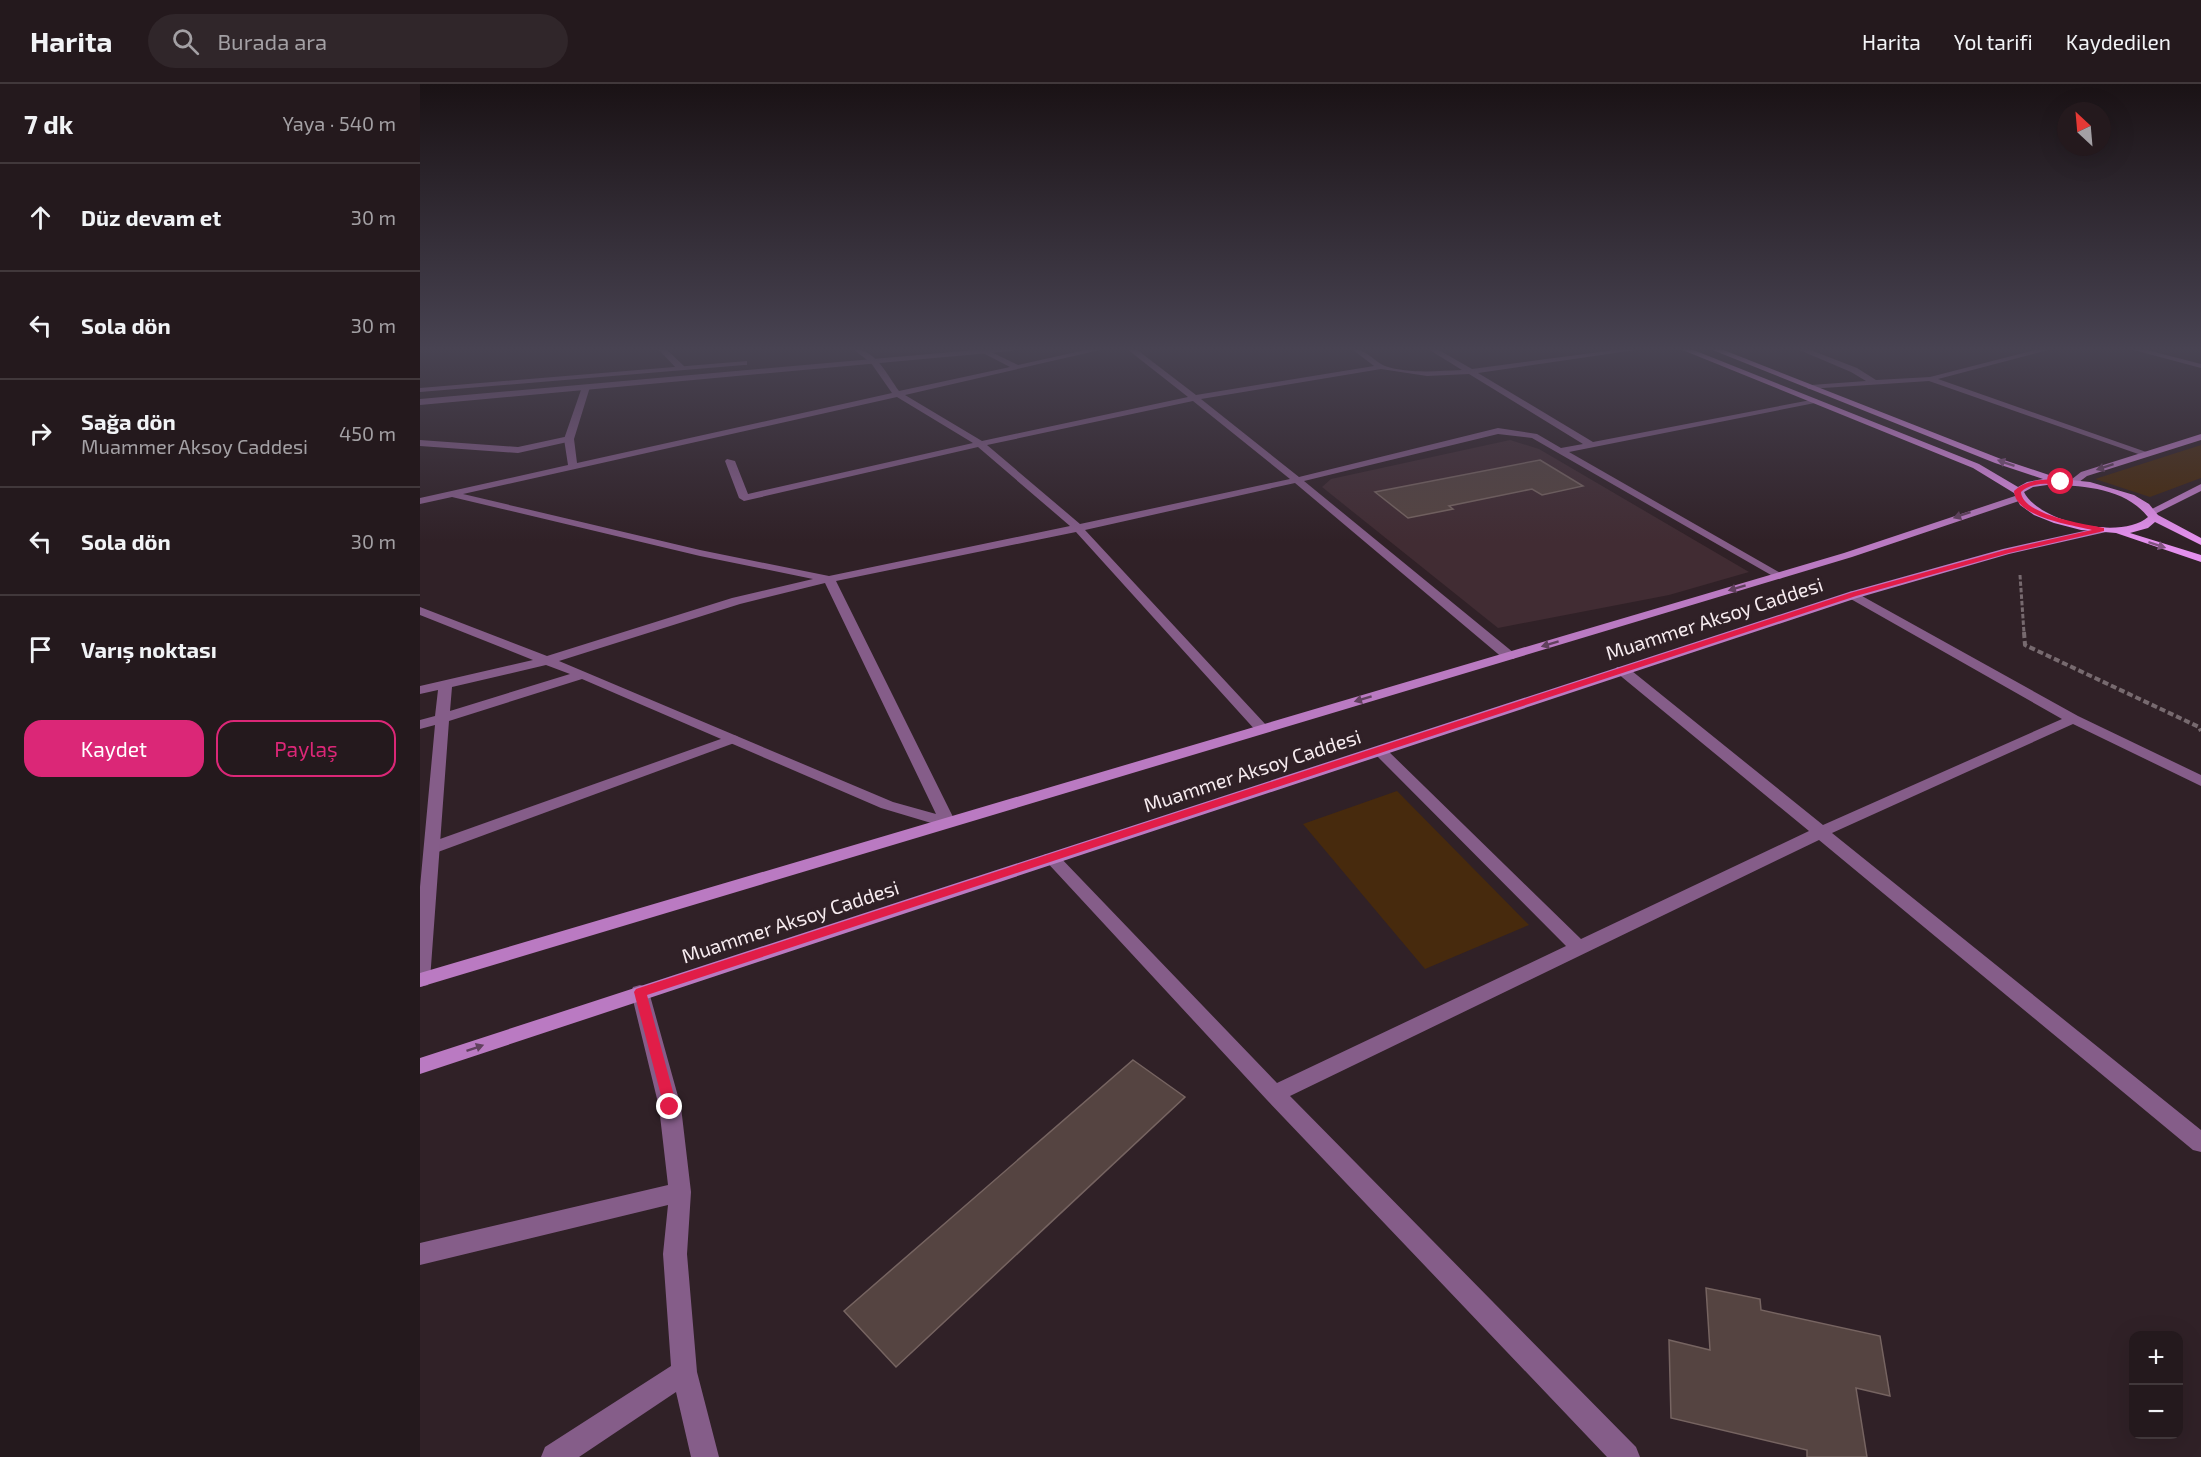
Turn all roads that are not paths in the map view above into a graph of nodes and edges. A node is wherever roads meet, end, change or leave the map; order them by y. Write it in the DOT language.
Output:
graph roads {
  1 [pos="578,413"];
  2 [pos="808,413"];
  3 [pos="929,413"];
  4 [pos="1120,413"];
  5 [pos="1215,413"];
  6 [pos="1539,413"];
  7 [pos="1758,413"];
  8 [pos="1844,413"];
  9 [pos="1877,413"];
  10 [pos="2027,413"];
  11 [pos="2201,437"];
  12 [pos="569,440"];
  13 [pos="420,443"];
  14 [pos="979,443"];
  15 [pos="1592,445"];
  16 [pos="1559,451"];
  17 [pos="2147,454"];
  18 [pos="730,461"];
  19 [pos="573,467"];
  20 [pos="1297,480"];
  21 [pos="2061,482"];
  22 [pos="2072,483"];
  23 [pos="2201,487"];
  24 [pos="2018,494"];
  25 [pos="451,495"];
  26 [pos="420,501"];
  27 [pos="2153,514"];
  28 [pos="1078,528"];
  29 [pos="2107,530"];
  30 [pos="2201,542"];
  31 [pos="2201,559"];
  32 [pos="1778,576"];
  33 [pos="829,579"];
  34 [pos="1853,595"];
  35 [pos="420,611"];
  36 [pos="1509,656"];
  37 [pos="546,661"];
  38 [pos="1622,670"];
  39 [pos="582,675"];
  40 [pos="445,684"];
  41 [pos="420,690"];
  42 [pos="443,718"];
  43 [pos="2073,719"];
  44 [pos="420,725"];
  45 [pos="1262,729"];
  46 [pos="732,739"];
  47 [pos="1379,750"];
  48 [pos="2201,781"];
  49 [pos="948,823"];
  50 [pos="1821,832"];
  51 [pos="432,848"];
  52 [pos="1051,858"];
  53 [pos="1580,948"];
  54 [pos="421,980"];
  55 [pos="640,992"];
  56 [pos="420,1066"];
  57 [pos="1274,1094"];
  58 [pos="2201,1143"];
  59 [pos="680,1192"];
  60 [pos="420,1254"];
  61 [pos="684,1372"];
  62 [pos="555,1457"];
  63 [pos="705,1457"];
  64 [pos="1626,1457"];
  1 -- 12 [label="street"];
  2 -- 19 [label="street"];
  3 -- 14 [label="street"];
  4 -- 14 [label="street"];
  5 -- 20 [label="street"];
  6 -- 15 [label="street"];
  7 -- 15 [label="street"];
  8 -- 24 [label="main road"];
  21 -- 9 [label="main road, one-way"];
  10 -- 17 [label="street"];
  11 -- 17 [label="main road"];
  12 -- 13 [label="street"];
  12 -- 19 [label="street"];
  14 -- 18 [label="street"];
  14 -- 28 [label="street"];
  15 -- 16 [label="street"];
  16 -- 20 [label="street"];
  16 -- 32 [label="street"];
  17 -- 22 [label="main road, one-way"];
  19 -- 25 [label="street"];
  20 -- 28 [label="street"];
  20 -- 36 [label="street"];
  21 -- 22 [label="main road"];
  21 -- 24 [label="main road"];
  22 -- 27 [label="main road"];
  23 -- 27 [label="main road"];
  24 -- 29 [label="main road"];
  24 -- 32 [label="main road, Muammer Aksoy Caddesi, one-way"];
  25 -- 26 [label="street"];
  25 -- 33 [label="street"];
  27 -- 29 [label="main road"];
  27 -- 30 [label="main road"];
  28 -- 33 [label="street"];
  28 -- 45 [label="street"];
  29 -- 31 [label="main road, one-way"];
  29 -- 34 [label="main road, Muammer Aksoy Caddesi"];
  32 -- 36 [label="main road, Muammer Aksoy Caddesi, one-way"];
  33 -- 37 [label="street"];
  33 -- 49 [label="street"];
  34 -- 38 [label="main road, Muammer Aksoy Caddesi"];
  34 -- 43 [label="street"];
  35 -- 37 [label="street"];
  36 -- 45 [label="main road, Muammer Aksoy Caddesi, one-way"];
  37 -- 39 [label="street"];
  37 -- 40 [label="street"];
  38 -- 47 [label="main road, Muammer Aksoy Caddesi"];
  38 -- 50 [label="street"];
  39 -- 42 [label="street"];
  39 -- 46 [label="street"];
  40 -- 41 [label="street"];
  40 -- 42 [label="street"];
  42 -- 44 [label="street"];
  42 -- 51 [label="street"];
  43 -- 48 [label="street"];
  43 -- 50 [label="street"];
  45 -- 49 [label="main road, Muammer Aksoy Caddesi"];
  46 -- 49 [label="street"];
  46 -- 51 [label="street"];
  47 -- 52 [label="main road, Muammer Aksoy Caddesi"];
  47 -- 53 [label="street"];
  49 -- 54 [label="main road, Muammer Aksoy Caddesi"];
  50 -- 53 [label="street"];
  50 -- 58 [label="street"];
  51 -- 54 [label="street"];
  52 -- 55 [label="main road, Muammer Aksoy Caddesi"];
  52 -- 57 [label="street"];
  53 -- 57 [label="street"];
  56 -- 55 [label="main road, Muammer Aksoy Caddesi, one-way"];
  55 -- 59 [label="street"];
  57 -- 64 [label="street"];
  59 -- 60 [label="street"];
  59 -- 61 [label="street"];
  61 -- 62 [label="street"];
  61 -- 63 [label="street"];
}
